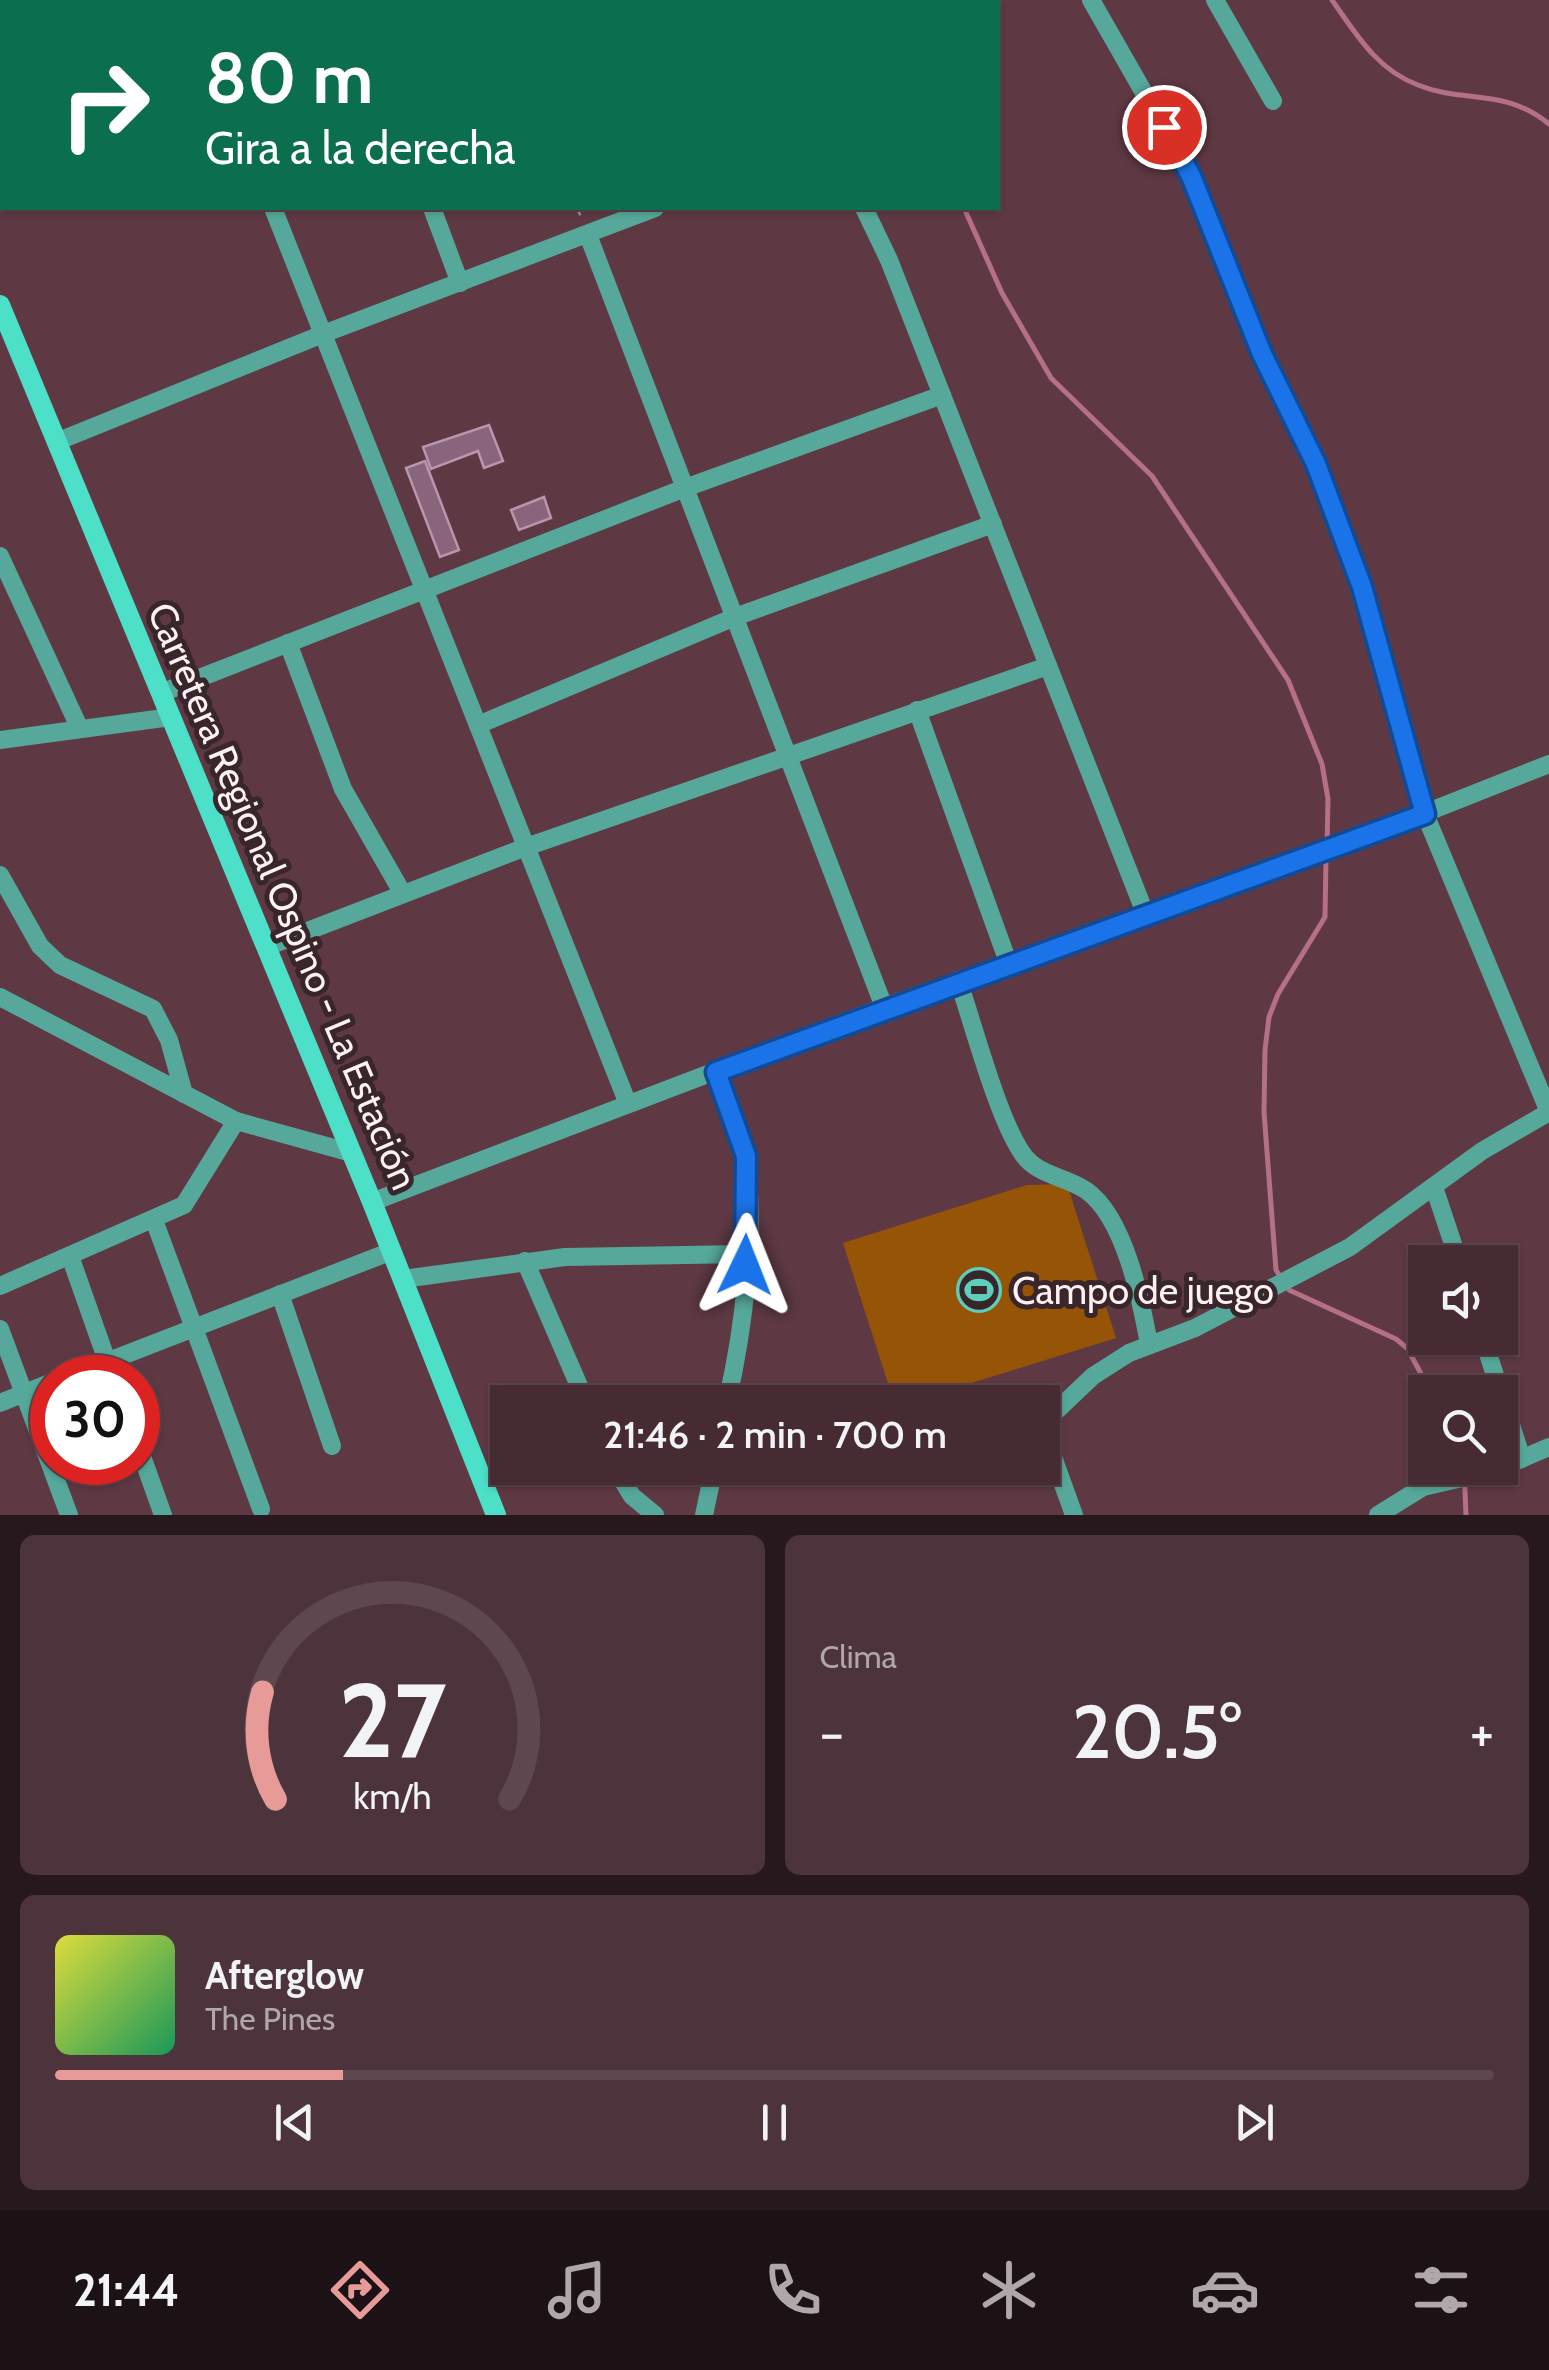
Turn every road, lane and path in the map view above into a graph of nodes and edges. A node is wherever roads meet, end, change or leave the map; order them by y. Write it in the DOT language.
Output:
graph roads {
  1 [pos="1092,0"];
  2 [pos="1215,0"];
  3 [pos="1273,101"];
  4 [pos="275,210"];
  5 [pos="433,210"];
  6 [pos="650,210"];
  7 [pos="865,210"];
  8 [pos="588,235"];
  9 [pos="460,282"];
  10 [pos="0,306"];
  11 [pos="323,334"];
  12 [pos="942,396"];
  13 [pos="56,442"];
  14 [pos="685,488"];
  15 [pos="993,524"];
  16 [pos="0,556"];
  17 [pos="424,589"];
  18 [pos="735,618"];
  19 [pos="288,643"];
  20 [pos="1048,666"];
  21 [pos="161,694"];
  22 [pos="917,710"];
  23 [pos="170,717"];
  24 [pos="478,725"];
  25 [pos="79,727"];
  26 [pos="0,740"];
  27 [pos="787,754"];
  28 [pos="1549,764"];
  29 [pos="1425,814"];
  30 [pos="526,847"];
  31 [pos="0,875"];
  32 [pos="403,894"];
  33 [pos="1145,913"];
  34 [pos="266,947"];
  35 [pos="1008,962"];
  36 [pos="958,980"];
  37 [pos="0,998"];
  38 [pos="884,1007"];
  39 [pos="716,1072"];
  40 [pos="184,1094"];
  41 [pos="628,1104"];
  42 [pos="1549,1112"];
  43 [pos="236,1121"];
  44 [pos="352,1153"];
  45 [pos="1434,1187"];
  46 [pos="372,1202"];
  47 [pos="154,1220"];
  48 [pos="1454,1245"];
  49 [pos="392,1251"];
  50 [pos="745,1254"];
  51 [pos="70,1256"];
  52 [pos="525,1261"];
  53 [pos="403,1279"];
  54 [pos="0,1286"];
  55 [pos="280,1294"];
  56 [pos="192,1328"];
  57 [pos="0,1329"];
  58 [pos="1149,1344"];
  59 [pos="105,1355"];
  60 [pos="138,1355"];
  61 [pos="1488,1355"];
  62 [pos="579,1385"];
  63 [pos="731,1385"];
  64 [pos="30,1391"];
  65 [pos="24,1394"];
  66 [pos="0,1403"];
  67 [pos="332,1446"];
  68 [pos="1549,1447"];
  69 [pos="1522,1459"];
  70 [pos="152,1485"];
  71 [pos="625,1485"];
  72 [pos="710,1485"];
  73 [pos="261,1510"];
  74 [pos="68,1515"];
  75 [pos="163,1515"];
  76 [pos="496,1515"];
  77 [pos="655,1515"];
  78 [pos="704,1515"];
  79 [pos="1074,1515"];
  80 [pos="1378,1515"];
  1 -- 29 [label="street"];
  2 -- 3 [label="street"];
  4 -- 11 [label="street"];
  5 -- 9 [label="street"];
  6 -- 8 [label="street"];
  7 -- 12 [label="street"];
  8 -- 9 [label="street"];
  8 -- 14 [label="street"];
  9 -- 11 [label="street"];
  10 -- 13 [label="main road, Carretera Regional Ospino - La Estación"];
  11 -- 13 [label="street"];
  11 -- 17 [label="street"];
  12 -- 14 [label="street"];
  12 -- 15 [label="street"];
  13 -- 21 [label="main road, Carretera Regional Ospino - La Estación"];
  14 -- 17 [label="street"];
  14 -- 18 [label="street"];
  15 -- 18 [label="street"];
  15 -- 20 [label="street"];
  16 -- 25 [label="street"];
  17 -- 19 [label="street"];
  17 -- 24 [label="street"];
  18 -- 24 [label="street"];
  18 -- 27 [label="street"];
  19 -- 21 [label="street"];
  19 -- 32 [label="street"];
  20 -- 22 [label="street"];
  20 -- 33 [label="street"];
  21 -- 23 [label="main road, Carretera Regional Ospino - La Estación"];
  22 -- 27 [label="street"];
  22 -- 35 [label="street"];
  23 -- 25 [label="street"];
  23 -- 34 [label="main road, Carretera Regional Ospino - La Estación"];
  24 -- 30 [label="street"];
  25 -- 26 [label="street"];
  27 -- 30 [label="street"];
  27 -- 38 [label="street"];
  28 -- 29 [label="street"];
  29 -- 33 [label="street"];
  29 -- 42 [label="street"];
  30 -- 32 [label="street"];
  30 -- 41 [label="street"];
  31 -- 40 [label="street"];
  32 -- 34 [label="street"];
  33 -- 35 [label="street"];
  34 -- 44 [label="main road, Carretera Regional Ospino - La Estación"];
  35 -- 36 [label="street"];
  36 -- 38 [label="street"];
  36 -- 58 [label="street"];
  37 -- 40 [label="street"];
  38 -- 39 [label="street"];
  39 -- 41 [label="street"];
  39 -- 50 [label="street"];
  40 -- 43 [label="street"];
  41 -- 46 [label="street"];
  42 -- 45 [label="street"];
  43 -- 44 [label="street"];
  43 -- 47 [label="street"];
  44 -- 46 [label="main road, Carretera Regional Ospino - La Estación"];
  45 -- 48 [label="street"];
  45 -- 58 [label="street"];
  46 -- 49 [label="main road, Carretera Regional Ospino - La Estación"];
  47 -- 51 [label="street"];
  47 -- 56 [label="street"];
  49 -- 53 [label="main road, Carretera Regional Ospino - La Estación"];
  49 -- 55 [label="street"];
  50 -- 52 [label="street"];
  50 -- 63 [label="street"];
  51 -- 54 [label="street"];
  51 -- 59 [label="street"];
  52 -- 53 [label="street"];
  52 -- 62 [label="street"];
  53 -- 76 [label="main road, Carretera Regional Ospino - La Estación"];
  55 -- 56 [label="street"];
  55 -- 67 [label="street"];
  56 -- 60 [label="street"];
  56 -- 73 [label="street"];
  57 -- 65 [label="street"];
  58 -- 79 [label="street"];
  61 -- 69 [label="street"];
  64 -- 65 [label="street"];
  65 -- 66 [label="street"];
  65 -- 74 [label="street"];
  68 -- 69 [label="street"];
  69 -- 80 [label="street"];
  70 -- 75 [label="street"];
  71 -- 77 [label="street"];
  72 -- 78 [label="street"];
}
